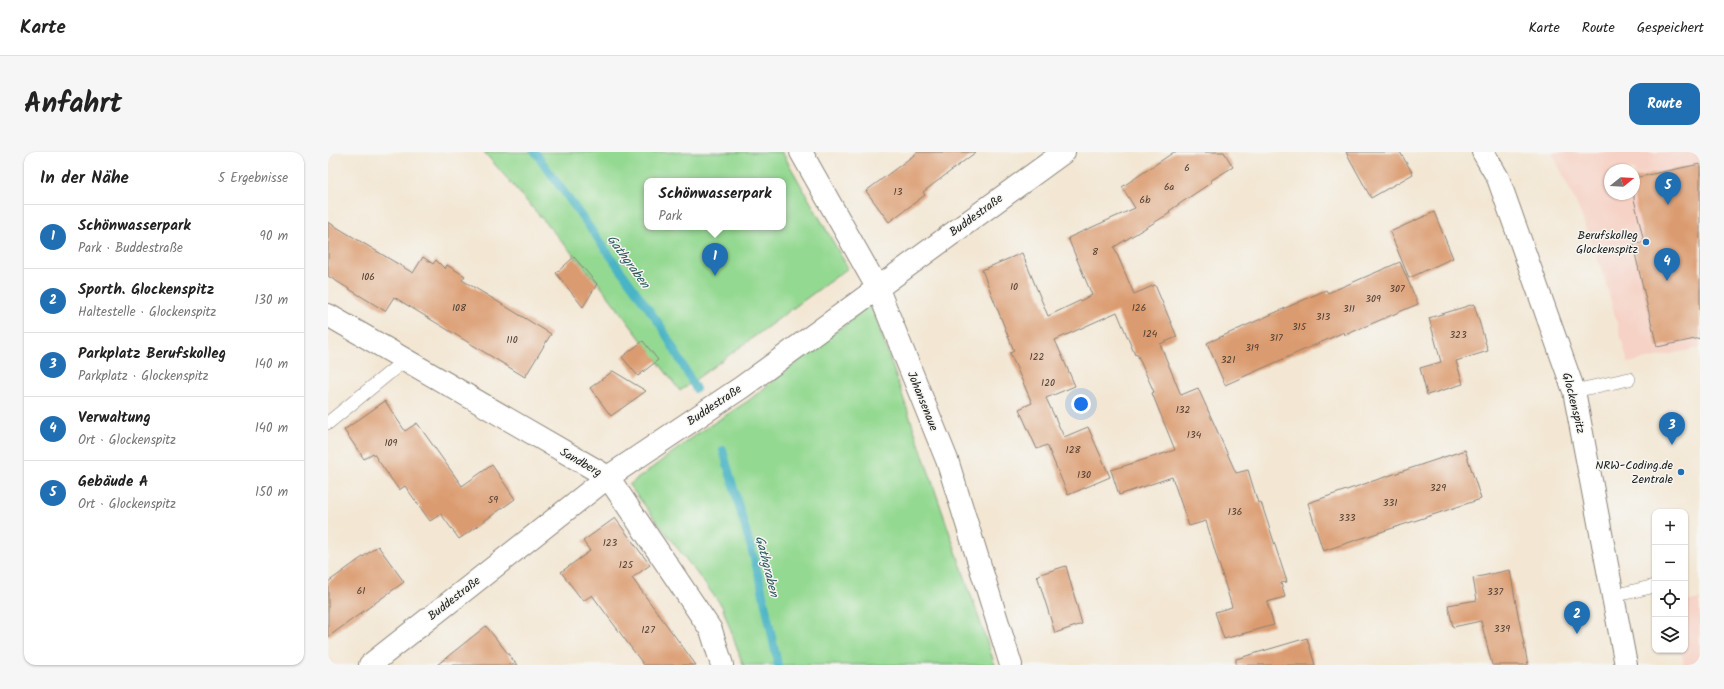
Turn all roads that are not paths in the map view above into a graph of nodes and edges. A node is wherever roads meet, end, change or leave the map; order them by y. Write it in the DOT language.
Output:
graph roads {
  1 [pos="801,152"];
  2 [pos="1064,152"];
  3 [pos="1483,152"];
  4 [pos="877,287"];
  5 [pos="328,315"];
  6 [pos="405,360"];
  7 [pos="1629,379"];
  8 [pos="1574,391"];
  9 [pos="328,423"];
  10 [pos="608,477"];
  11 [pos="1652,587"];
  12 [pos="1613,596"];
  13 [pos="370,665"];
  14 [pos="722,665"];
  15 [pos="1011,665"];
  16 [pos="1626,665"];
  1 -- 4 [label="main road, Johansenaue"];
  2 -- 4 [label="main road, Buddestraße"];
  3 -- 8 [label="main road, Glockenspitz"];
  4 -- 10 [label="main road, Buddestraße"];
  4 -- 15 [label="main road, Johansenaue"];
  5 -- 6 [label="main road, Sandberg"];
  6 -- 9 [label="lane"];
  6 -- 10 [label="main road, Sandberg"];
  7 -- 8 [label="lane"];
  8 -- 12 [label="main road, Glockenspitz"];
  10 -- 13 [label="main road, Buddestraße"];
  10 -- 14 [label="main road, Sandberg"];
  11 -- 12 [label="lane"];
  12 -- 16 [label="main road, Glockenspitz"];
}
